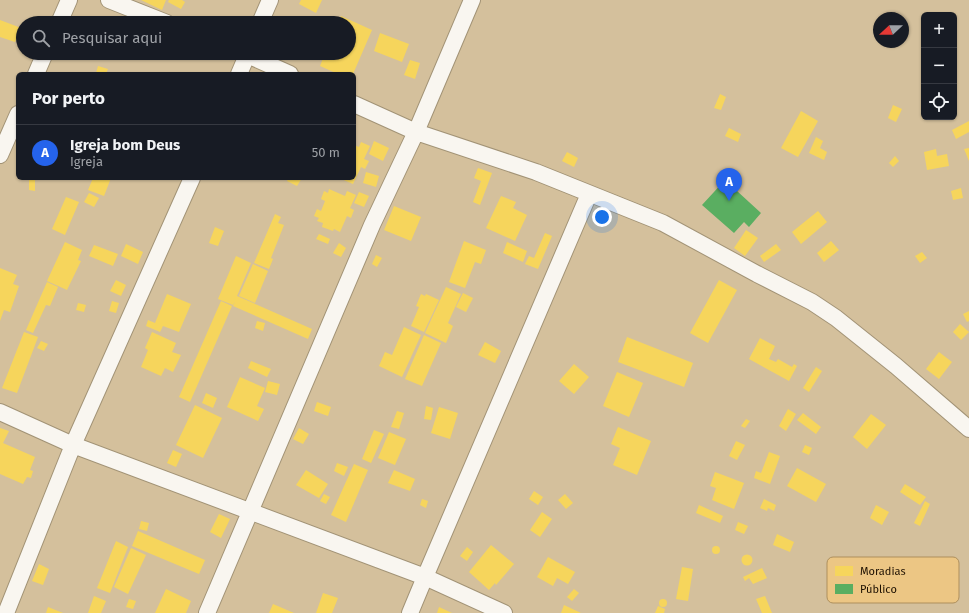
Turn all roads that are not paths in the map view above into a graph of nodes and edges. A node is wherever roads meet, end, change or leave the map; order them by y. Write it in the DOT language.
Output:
graph roads {
  1 [pos="69,0"];
  2 [pos="109,0"];
  3 [pos="270,0"];
  4 [pos="472,0"];
  5 [pos="62,16"];
  6 [pos="149,16"];
  7 [pos="263,16"];
  8 [pos="42,60"];
  9 [pos="244,60"];
  10 [pos="259,60"];
  11 [pos="37,72"];
  12 [pos="240,72"];
  13 [pos="286,72"];
  14 [pos="356,105"];
  15 [pos="16,118"];
  16 [pos="416,132"];
  17 [pos="0,154"];
  18 [pos="191,180"];
  19 [pos="589,194"];
  20 [pos="0,412"];
  21 [pos="969,429"];
  22 [pos="73,445"];
  23 [pos="250,512"];
  24 [pos="425,577"];
  25 [pos="6,613"];
  26 [pos="207,613"];
  27 [pos="410,613"];
  28 [pos="504,613"];
  1 -- 5 [label="street"];
  2 -- 6 [label="street"];
  3 -- 7 [label="street"];
  4 -- 16 [label="street"];
  8 -- 11 [label="street"];
  9 -- 12 [label="street"];
  10 -- 13 [label="street"];
  14 -- 16 [label="street"];
  15 -- 17 [label="street"];
  16 -- 19 [label="street"];
  16 -- 23 [label="street"];
  18 -- 22 [label="street"];
  19 -- 21 [label="street"];
  19 -- 24 [label="street"];
  20 -- 22 [label="street"];
  22 -- 23 [label="street"];
  22 -- 25 [label="street"];
  23 -- 24 [label="street"];
  23 -- 26 [label="street"];
  24 -- 27 [label="street"];
  24 -- 28 [label="street"];
}
